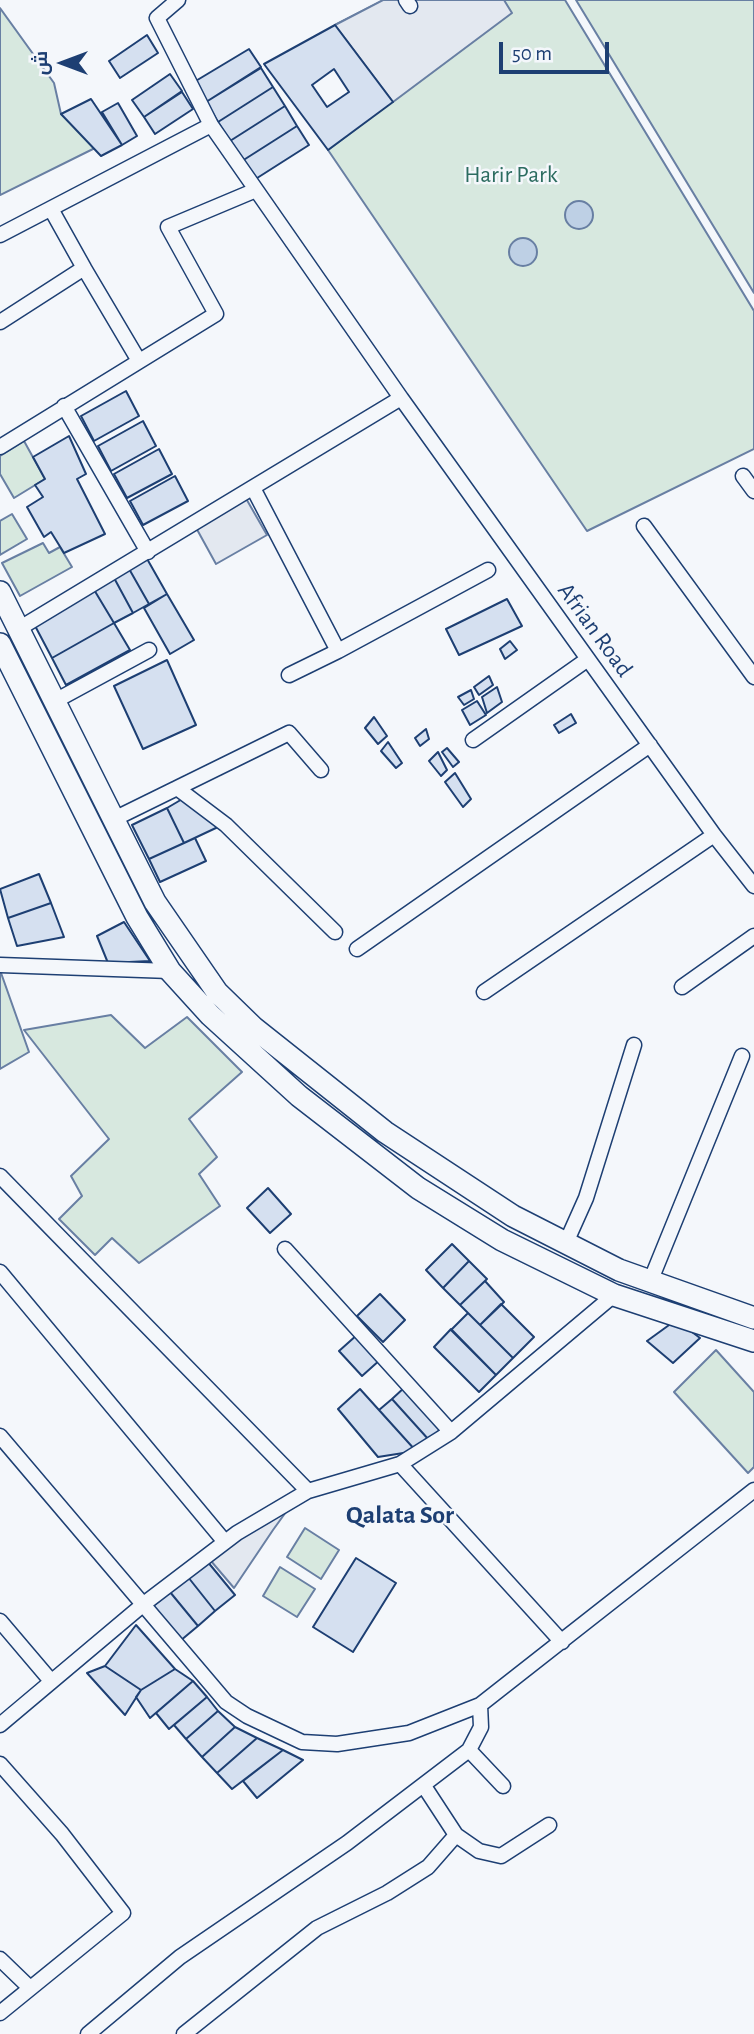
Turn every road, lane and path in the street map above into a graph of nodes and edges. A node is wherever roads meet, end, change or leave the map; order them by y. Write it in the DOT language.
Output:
graph roads {
  1 [pos="178,0"];
  2 [pos="211,125"];
  3 [pos="256,190"];
  4 [pos="51,209"];
  5 [pos="0,235"];
  6 [pos="84,268"];
  7 [pos="0,322"];
  8 [pos="139,360"];
  9 [pos="401,398"];
  10 [pos="64,406"];
  11 [pos="0,447"];
  12 [pos="743,476"];
  13 [pos="253,488"];
  14 [pos="754,491"];
  15 [pos="644,526"];
  16 [pos="148,552"];
  17 [pos="488,570"];
  18 [pos="0,592"];
  19 [pos="11,621"];
  20 [pos="0,644"];
  21 [pos="149,650"];
  22 [pos="338,650"];
  23 [pos="588,659"];
  24 [pos="289,675"];
  25 [pos="754,677"];
  26 [pos="55,701"];
  27 [pos="473,740"];
  28 [pos="650,745"];
  29 [pos="321,770"];
  30 [pos="177,788"];
  31 [pos="114,819"];
  32 [pos="714,835"];
  33 [pos="754,886"];
  34 [pos="335,932"];
  35 [pos="754,936"];
  36 [pos="357,949"];
  37 [pos="0,965"];
  38 [pos="170,971"];
  39 [pos="682,987"];
  40 [pos="484,992"];
  41 [pos="634,1045"];
  42 [pos="742,1056"];
  43 [pos="0,1176"];
  44 [pos="565,1245"];
  45 [pos="285,1249"];
  46 [pos="0,1272"];
  47 [pos="650,1282"];
  48 [pos="614,1295"];
  49 [pos="754,1318"];
  50 [pos="754,1341"];
  51 [pos="451,1432"];
  52 [pos="0,1436"];
  53 [pos="400,1464"];
  54 [pos="754,1490"];
  55 [pos="308,1491"];
  56 [pos="225,1542"];
  57 [pos="145,1603"];
  58 [pos="0,1620"];
  59 [pos="562,1642"];
  60 [pos="51,1681"];
  61 [pos="480,1705"];
  62 [pos="0,1725"];
  63 [pos="468,1750"];
  64 [pos="0,1764"];
  65 [pos="424,1786"];
  66 [pos="503,1786"];
  67 [pos="549,1825"];
  68 [pos="456,1835"];
  69 [pos="0,1959"];
  70 [pos="29,1987"];
  71 [pos="0,2013"];
  72 [pos="88,2034"];
  73 [pos="184,2034"];
  1 -- 2 [label="street, Afrian Road"];
  2 -- 3 [label="street, Afrian Road"];
  2 -- 4 [label="street"];
  3 -- 8 [label="street"];
  3 -- 9 [label="street, Afrian Road"];
  4 -- 5 [label="street"];
  4 -- 6 [label="street"];
  6 -- 7 [label="street"];
  6 -- 8 [label="street"];
  8 -- 10 [label="street"];
  9 -- 13 [label="street"];
  9 -- 23 [label="street, Afrian Road"];
  10 -- 11 [label="street"];
  10 -- 16 [label="street"];
  12 -- 14 [label="street"];
  13 -- 16 [label="street"];
  13 -- 22 [label="street"];
  15 -- 25 [label="street"];
  16 -- 19 [label="street"];
  17 -- 22 [label="street"];
  18 -- 19 [label="main road"];
  19 -- 26 [label="main road"];
  20 -- 38 [label="main road"];
  21 -- 26 [label="street"];
  22 -- 24 [label="street"];
  23 -- 27 [label="street"];
  23 -- 28 [label="street, Afrian Road"];
  26 -- 31 [label="main road"];
  28 -- 32 [label="street, Afrian Road"];
  28 -- 36 [label="street"];
  29 -- 30 [label="street"];
  30 -- 31 [label="street"];
  30 -- 34 [label="street"];
  31 -- 44 [label="main road"];
  32 -- 33 [label="street, Afrian Road"];
  32 -- 40 [label="street"];
  35 -- 39 [label="street"];
  37 -- 38 [label="street"];
  38 -- 48 [label="main road"];
  41 -- 44 [label="street"];
  42 -- 47 [label="street"];
  43 -- 55 [label="street"];
  44 -- 47 [label="main road"];
  45 -- 51 [label="street"];
  46 -- 56 [label="street"];
  47 -- 49 [label="main road"];
  48 -- 50 [label="main road"];
  48 -- 51 [label="street"];
  51 -- 53 [label="street"];
  52 -- 57 [label="street"];
  53 -- 55 [label="street"];
  53 -- 59 [label="street"];
  54 -- 59 [label="street"];
  55 -- 56 [label="street"];
  56 -- 57 [label="street"];
  57 -- 60 [label="street"];
  57 -- 61 [label="street"];
  58 -- 60 [label="street"];
  59 -- 61 [label="street"];
  60 -- 62 [label="street"];
  61 -- 63 [label="street"];
  63 -- 65 [label="street"];
  63 -- 66 [label="street"];
  64 -- 70 [label="street"];
  65 -- 68 [label="street"];
  65 -- 72 [label="street"];
  67 -- 68 [label="street"];
  68 -- 73 [label="street"];
  69 -- 70 [label="street"];
  70 -- 71 [label="street"];
}
